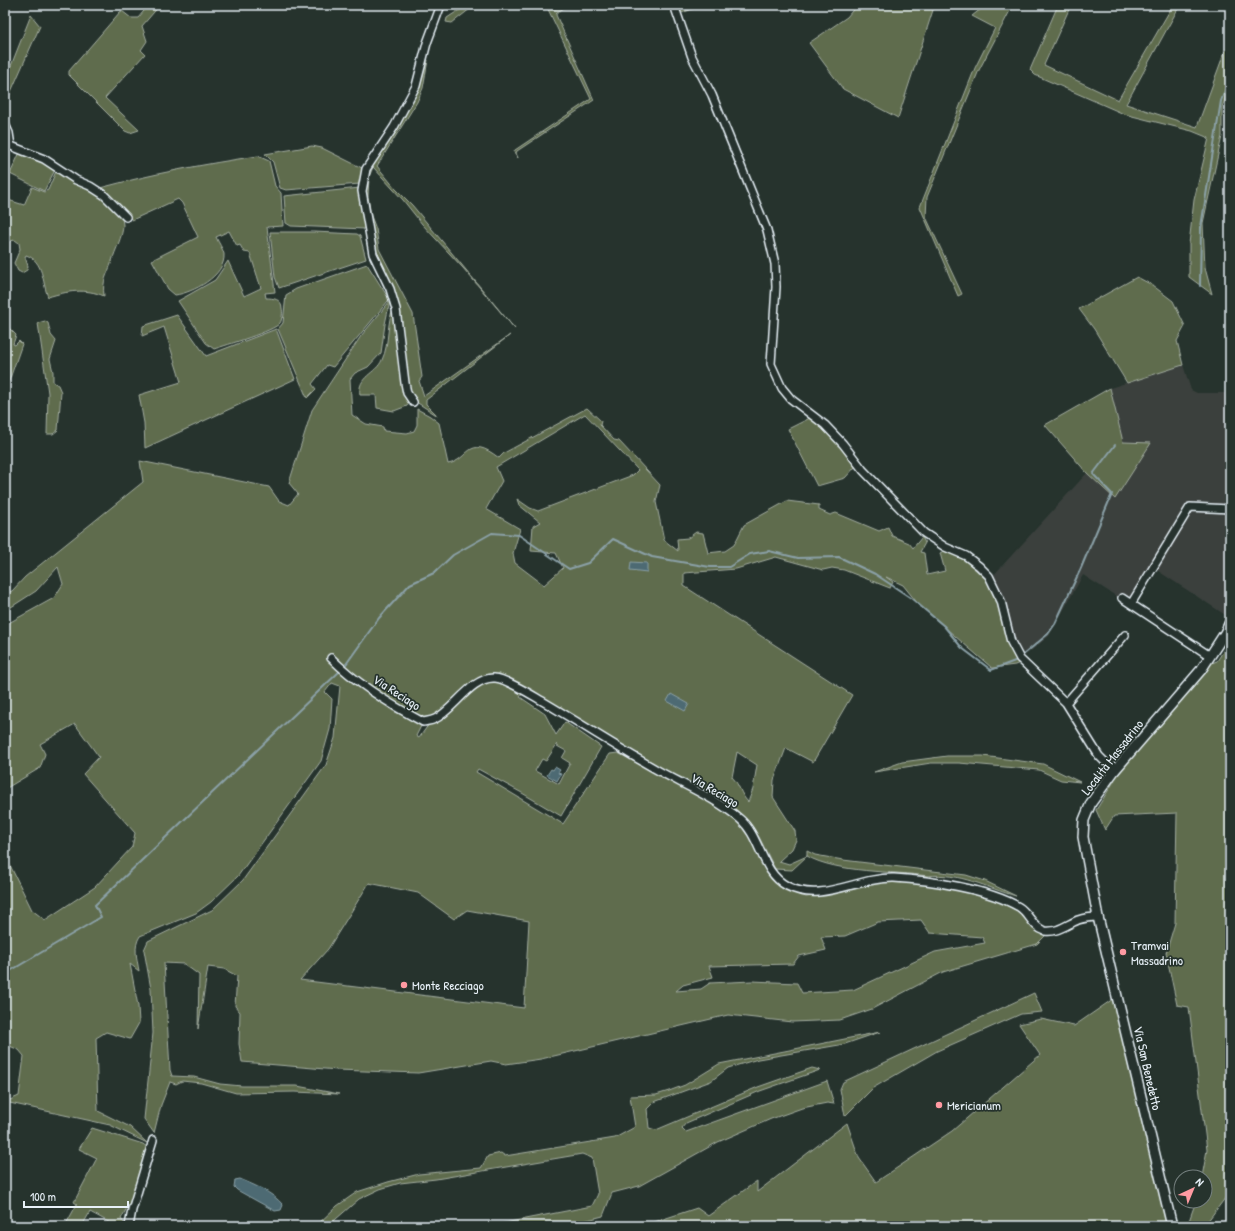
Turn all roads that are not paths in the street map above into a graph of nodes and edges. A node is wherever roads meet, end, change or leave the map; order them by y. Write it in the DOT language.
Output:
graph roads {
  1 [pos="441,5"];
  2 [pos="674,5"];
  3 [pos="5,124"];
  4 [pos="126,217"];
  5 [pos="413,402"];
  6 [pos="1230,509"];
  7 [pos="1122,598"];
  8 [pos="1131,604"];
  9 [pos="1230,622"];
  10 [pos="1125,635"];
  11 [pos="1210,656"];
  12 [pos="331,658"];
  13 [pos="1066,703"];
  14 [pos="1114,771"];
  15 [pos="1096,917"];
  16 [pos="153,1140"];
  17 [pos="129,1226"];
  18 [pos="1172,1226"];
  1 -- 5 [label="street"];
  2 -- 13 [label="street"];
  3 -- 4 [label="street"];
  6 -- 8 [label="street"];
  7 -- 8 [label="street"];
  8 -- 11 [label="street"];
  9 -- 11 [label="main road, Località Massadrino"];
  10 -- 13 [label="street"];
  11 -- 14 [label="main road, Località Massadrino"];
  12 -- 15 [label="street, Via Reciago"];
  13 -- 14 [label="street"];
  14 -- 15 [label="main road, Località Massadrino"];
  15 -- 18 [label="main road, Via San Benedetto"];
  16 -- 17 [label="street"];
}
